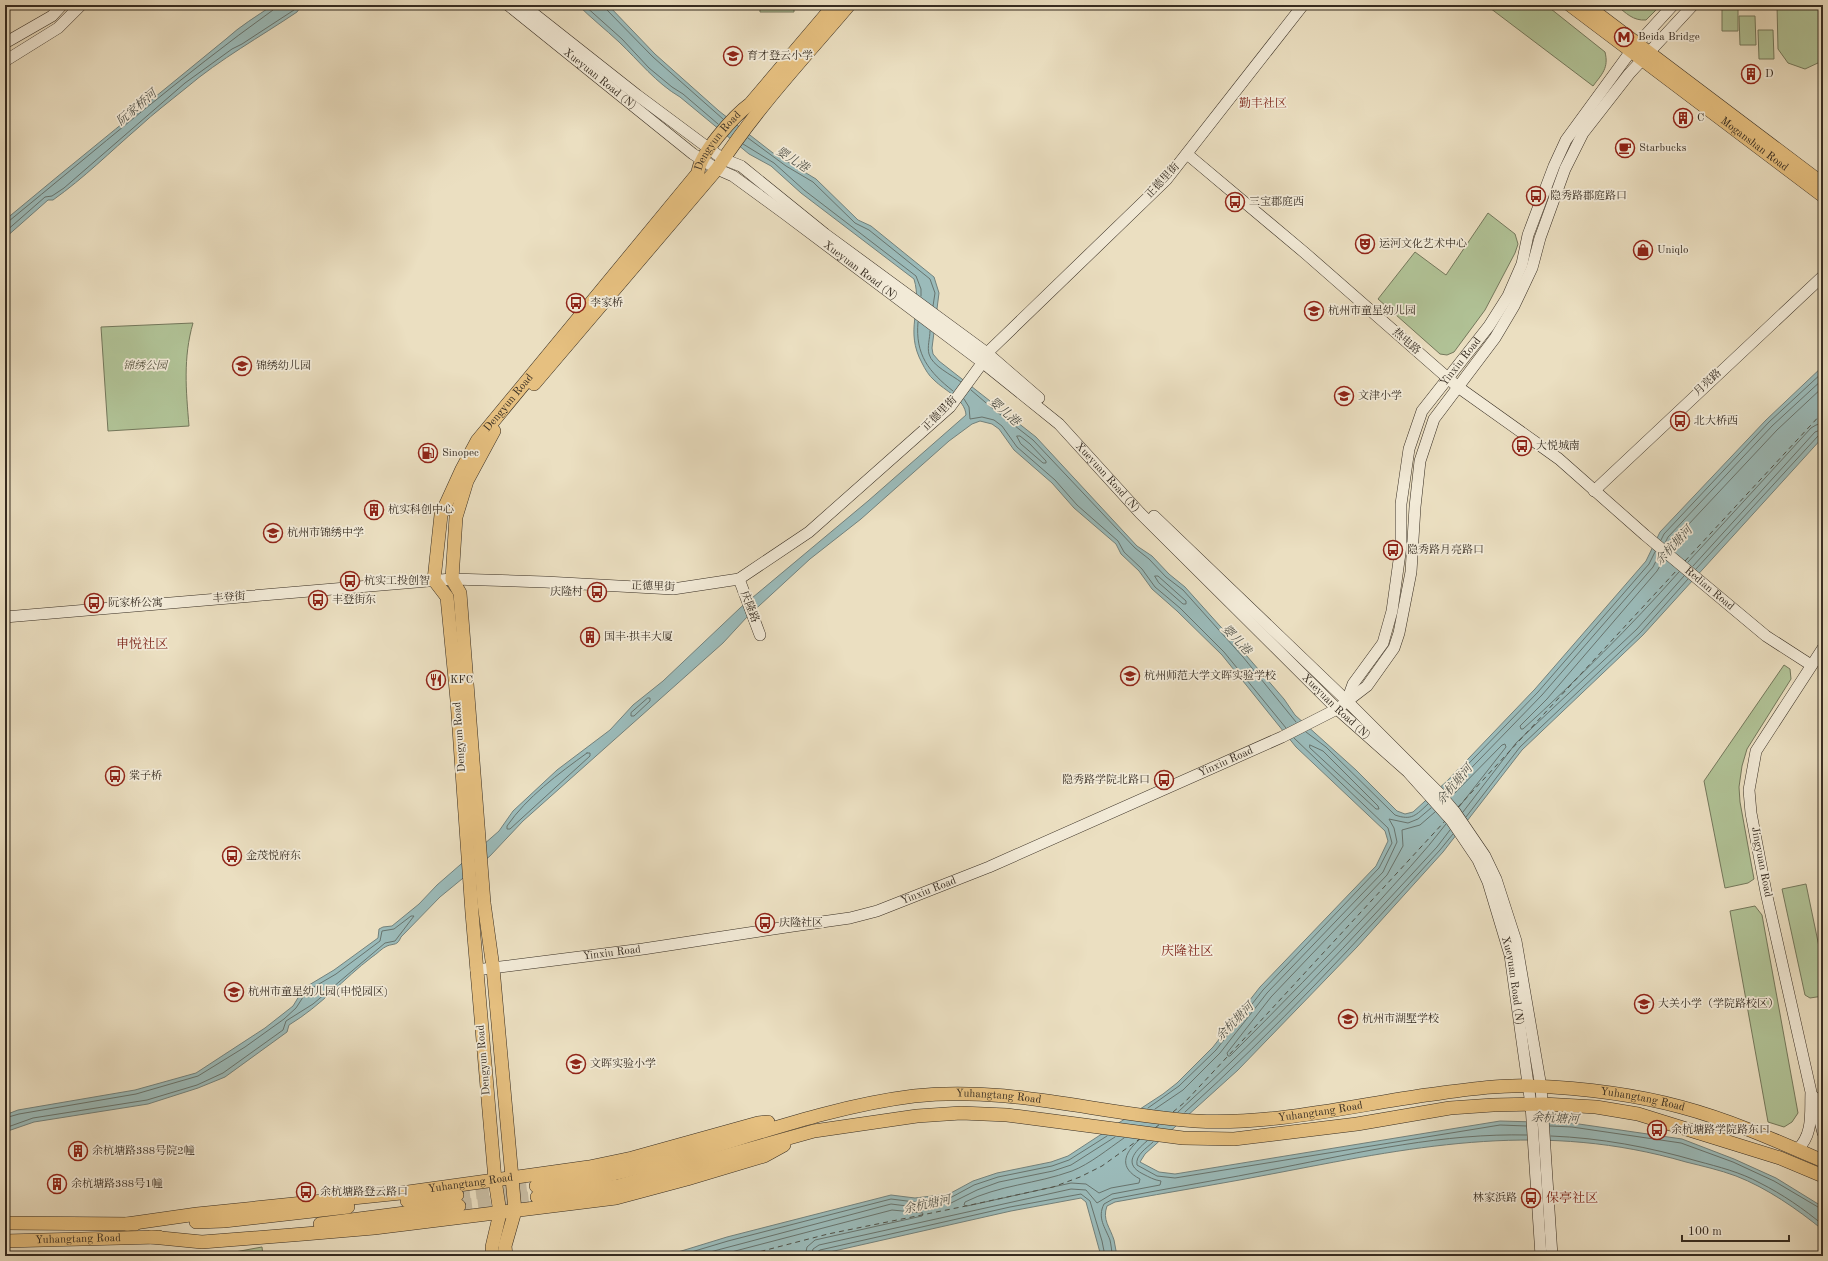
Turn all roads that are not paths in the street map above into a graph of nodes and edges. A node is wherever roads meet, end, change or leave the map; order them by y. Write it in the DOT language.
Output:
graph roads {
  1 [pos="62,5"];
  2 [pos="82,5"];
  3 [pos="508,5"];
  4 [pos="523,5"];
  5 [pos="834,5"];
  6 [pos="849,5"];
  7 [pos="1303,5"];
  8 [pos="1570,5"];
  9 [pos="1586,5"];
  10 [pos="1673,5"];
  11 [pos="1693,5"];
  12 [pos="5,43"];
  13 [pos="1634,47"];
  14 [pos="1645,56"];
  15 [pos="5,61"];
  16 [pos="710,149"];
  17 [pos="1187,154"];
  18 [pos="702,159"];
  19 [pos="720,164"];
  20 [pos="1823,184"];
  21 [pos="1823,196"];
  22 [pos="1823,276"];
  23 [pos="983,360"];
  24 [pos="1447,378"];
  25 [pos="1458,387"];
  26 [pos="1594,491"];
  27 [pos="452,579"];
  28 [pos="738,579"];
  29 [pos="434,580"];
  30 [pos="5,617"];
  31 [pos="760,635"];
  32 [pos="1823,648"];
  33 [pos="1811,665"];
  34 [pos="1347,701"];
  35 [pos="1337,710"];
  36 [pos="1411,770"];
  37 [pos="493,968"];
  38 [pos="476,970"];
  39 [pos="1534,1086"];
  40 [pos="1811,1092"];
  41 [pos="1537,1104"];
  42 [pos="810,1117"];
  43 [pos="814,1131"];
  44 [pos="1823,1133"];
  45 [pos="1797,1150"];
  46 [pos="1823,1161"];
  47 [pos="1823,1176"];
  48 [pos="512,1178"];
  49 [pos="495,1180"];
  50 [pos="515,1211"];
  51 [pos="500,1213"];
  52 [pos="5,1223"];
  53 [pos="127,1224"];
  54 [pos="151,1237"];
  55 [pos="5,1241"];
  56 [pos="499,1251"];
  57 [pos="1542,1256"];
  58 [pos="1552,1256"];
  1 -- 12 [label="main road"];
  2 -- 15 [label="main road"];
  3 -- 18 [label="main road, Xueyuan Road (N)"];
  4 -- 16 [label="main road, Xueyuan Road (N)"];
  5 -- 16 [label="main road, Dengyun Road"];
  6 -- 19 [label="main road, Dengyun Road"];
  7 -- 17 [label="main road, 正德里街"];
  8 -- 13 [label="main road, Moganshan Road"];
  9 -- 13 [label="main road, Moganshan Road"];
  10 -- 13 [label="main road, Yinxiu Road"];
  11 -- 14 [label="main road, Yinxiu Road"];
  13 -- 14 [label="main road, Moganshan Road"];
  13 -- 24 [label="main road, Yinxiu Road"];
  14 -- 20 [label="main road, Moganshan Road"];
  14 -- 21 [label="main road, Moganshan Road"];
  14 -- 25 [label="main road, Yinxiu Road"];
  16 -- 18 [label="main road, Dengyun Road"];
  16 -- 19 [label="main road, Xueyuan Road (N)"];
  17 -- 23 [label="main road, 正德里街"];
  17 -- 24 [label="main road, 热电路"];
  18 -- 19 [label="main road, Xueyuan Road (N)"];
  18 -- 29 [label="main road, Dengyun Road"];
  19 -- 23 [label="main road, Xueyuan Road (N)"];
  19 -- 27 [label="main road, Dengyun Road"];
  22 -- 26 [label="main road, 月亮路"];
  23 -- 28 [label="main road, 正德里街"];
  23 -- 34 [label="main road, Xueyuan Road (N)"];
  23 -- 35 [label="main road, Xueyuan Road (N)"];
  24 -- 25 [label="main road, 热电路"];
  24 -- 34 [label="main road, Yinxiu Road"];
  25 -- 26 [label="main road, 热电路"];
  25 -- 34 [label="main road, Yinxiu Road"];
  26 -- 33 [label="main road, Redian Road"];
  27 -- 28 [label="main road, 正德里街"];
  27 -- 29 [label="main road, 丰登街"];
  27 -- 37 [label="main road, Dengyun Road"];
  28 -- 31 [label="main road, 庆隆路"];
  29 -- 30 [label="main road, 丰登街"];
  29 -- 38 [label="main road, Dengyun Road"];
  32 -- 33 [label="main road, Jingyuan Road"];
  33 -- 40 [label="main road, Jingyuan Road"];
  34 -- 35 [label="main road, Yinxiu Road"];
  34 -- 36 [label="main road, Xueyuan Road (N)"];
  35 -- 36 [label="main road, Xueyuan Road (N)"];
  35 -- 37 [label="main road, Yinxiu Road"];
  36 -- 39 [label="main road, Xueyuan Road (N)"];
  37 -- 38 [label="main road, Yinxiu Road"];
  37 -- 48 [label="main road, Dengyun Road"];
  38 -- 49 [label="main road, Dengyun Road"];
  39 -- 41 [label="main road, Xueyuan Road (N)"];
  39 -- 42 [label="main road, Yuhangtang Road"];
  39 -- 45 [label="main road, Yuhangtang Road"];
  40 -- 44 [label="main road, Jingyuan Road"];
  40 -- 45 [label="main road, Jingyuan Road"];
  41 -- 43 [label="main road, Yuhangtang Road"];
  41 -- 47 [label="main road, Yuhangtang Road"];
  41 -- 57 [label="main road"];
  41 -- 58 [label="main road"];
  42 -- 43 [label="main road, Yuhangtang Road"];
  42 -- 48 [label="main road, Yuhangtang Road"];
  43 -- 50 [label="main road, Yuhangtang Road"];
  45 -- 46 [label="main road, Yuhangtang Road"];
  48 -- 49 [label="main road, Yuhangtang Road"];
  48 -- 50 [label="main road, Dengyun Road"];
  49 -- 51 [label="main road, Dengyun Road"];
  49 -- 53 [label="main road, Yuhangtang Road"];
  50 -- 51 [label="main road, Yuhangtang Road"];
  50 -- 56 [label="main road"];
  51 -- 54 [label="main road, Yuhangtang Road"];
  51 -- 56 [label="main road"];
  52 -- 53 [label="main road, Yuhangtang Road"];
  53 -- 54 [label="main road, Yuhangtang Road"];
  54 -- 55 [label="main road, Yuhangtang Road"];
}
